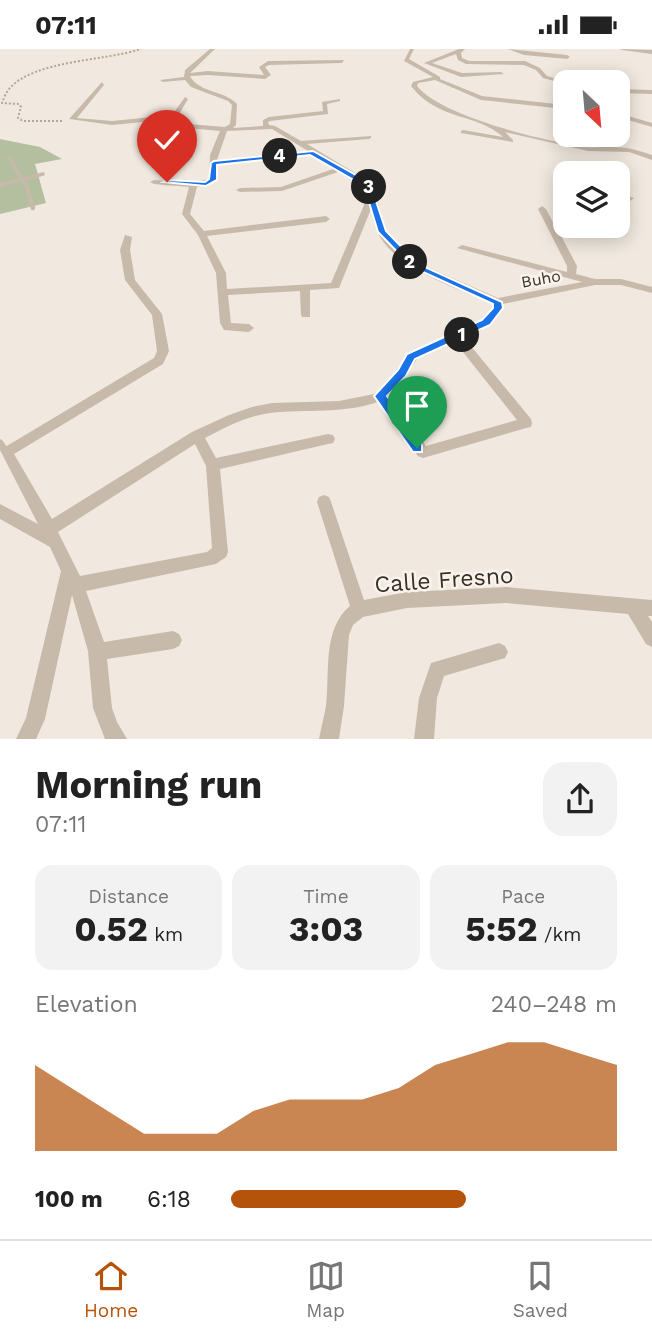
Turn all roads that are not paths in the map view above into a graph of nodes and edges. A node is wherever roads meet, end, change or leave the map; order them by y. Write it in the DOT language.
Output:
graph roads {
  1 [pos="212,49"];
  2 [pos="412,49"];
  3 [pos="463,49"];
  4 [pos="510,49"];
  5 [pos="622,49"];
  6 [pos="652,52"];
  7 [pos="553,53"];
  8 [pos="538,54"];
  9 [pos="567,57"];
  10 [pos="406,60"];
  11 [pos="342,61"];
  12 [pos="427,63"];
  13 [pos="550,64"];
  14 [pos="570,66"];
  15 [pos="501,74"];
  16 [pos="466,75"];
  17 [pos="187,76"];
  18 [pos="553,79"];
  19 [pos="163,80"];
  20 [pos="438,80"];
  21 [pos="416,82"];
  22 [pos="102,84"];
  23 [pos="485,84"];
  24 [pos="630,91"];
  25 [pos="652,92"];
  26 [pos="185,99"];
  27 [pos="338,100"];
  28 [pos="553,106"];
  29 [pos="174,117"];
  30 [pos="630,119"];
  31 [pos="652,125"];
  32 [pos="227,127"];
  33 [pos="266,127"];
  34 [pos="495,127"];
  35 [pos="463,132"];
  36 [pos="369,137"];
  37 [pos="300,143"];
  38 [pos="311,152"];
  39 [pos="652,158"];
  40 [pos="10,159"];
  41 [pos="214,163"];
  42 [pos="341,169"];
  43 [pos="43,174"];
  44 [pos="24,179"];
  45 [pos="154,182"];
  46 [pos="194,184"];
  47 [pos="0,185"];
  48 [pos="240,190"];
  49 [pos="372,196"];
  50 [pos="33,208"];
  51 [pos="542,209"];
  52 [pos="326,219"];
  53 [pos="552,229"];
  54 [pos="202,234"];
  55 [pos="128,237"];
  56 [pos="462,248"];
  57 [pos="571,277"];
  58 [pos="595,282"];
  59 [pos="305,288"];
  60 [pos="652,290"];
  61 [pos="224,292"];
  62 [pos="497,302"];
  63 [pos="306,315"];
  64 [pos="249,328"];
  65 [pos="457,337"];
  66 [pos="380,396"];
  67 [pos="197,436"];
  68 [pos="328,439"];
  69 [pos="3,447"];
  70 [pos="213,465"];
  71 [pos="324,502"];
  72 [pos="0,511"];
  73 [pos="51,535"];
  74 [pos="72,578"];
  75 [pos="632,607"];
  76 [pos="652,608"];
  77 [pos="359,609"];
  78 [pos="652,638"];
  79 [pos="173,640"];
  80 [pos="98,652"];
  81 [pos="499,652"];
  82 [pos="26,739"];
  83 [pos="117,739"];
  84 [pos="329,739"];
  85 [pos="424,739"];
  1 -- 17 [label="street"];
  2 -- 10 [label="street"];
  3 -- 12 [label="street"];
  3 -- 18 [label="street"];
  4 -- 8 [label="street"];
  5 -- 6 [label="street"];
  7 -- 8 [label="street"];
  7 -- 9 [label="street"];
  7 -- 14 [label="street"];
  8 -- 13 [label="street"];
  10 -- 12 [label="street"];
  10 -- 20 [label="street"];
  11 -- 17 [label="street"];
  12 -- 16 [label="street"];
  15 -- 16 [label="street"];
  16 -- 23 [label="street"];
  17 -- 19 [label="street"];
  17 -- 32 [label="street"];
  20 -- 21 [label="street"];
  20 -- 28 [label="street"];
  21 -- 34 [label="street"];
  22 -- 29 [label="street"];
  24 -- 25 [label="street"];
  26 -- 29 [label="street"];
  27 -- 33 [label="street"];
  29 -- 32 [label="street"];
  30 -- 31 [label="street"];
  32 -- 33 [label="street"];
  32 -- 41 [label="street"];
  33 -- 37 [label="street"];
  34 -- 35 [label="street"];
  34 -- 39 [label="street"];
  36 -- 37 [label="street"];
  37 -- 38 [label="street"];
  38 -- 41 [label="street"];
  38 -- 42 [label="street"];
  40 -- 44 [label="lane"];
  41 -- 46 [label="street"];
  42 -- 48 [label="street"];
  42 -- 49 [label="street"];
  43 -- 44 [label="lane"];
  44 -- 47 [label="lane"];
  44 -- 50 [label="lane"];
  45 -- 46 [label="street"];
  46 -- 54 [label="street"];
  49 -- 59 [label="street"];
  49 -- 62 [label="street, Buho"];
  51 -- 53 [label="street"];
  52 -- 54 [label="street"];
  53 -- 57 [label="street"];
  54 -- 61 [label="street"];
  55 -- 69 [label="street"];
  56 -- 57 [label="street"];
  57 -- 58 [label="street"];
  58 -- 60 [label="street, Buho"];
  58 -- 62 [label="street, Buho"];
  59 -- 61 [label="street"];
  59 -- 63 [label="street"];
  61 -- 64 [label="street"];
  62 -- 65 [label="street"];
  65 -- 66 [label="street"];
  65 -- 66 [label="street"];
  66 -- 67 [label="street"];
  67 -- 70 [label="street"];
  67 -- 73 [label="street"];
  68 -- 70 [label="street"];
  69 -- 73 [label="street"];
  70 -- 74 [label="street"];
  71 -- 77 [label="street"];
  72 -- 73 [label="street"];
  73 -- 74 [label="street"];
  74 -- 80 [label="street"];
  74 -- 82 [label="street"];
  75 -- 76 [label="street, Calle Fresno"];
  75 -- 77 [label="street, Calle Fresno"];
  75 -- 78 [label="street"];
  77 -- 84 [label="street, Calle Fresno"];
  79 -- 80 [label="street"];
  80 -- 83 [label="street"];
  81 -- 85 [label="street"];
}
